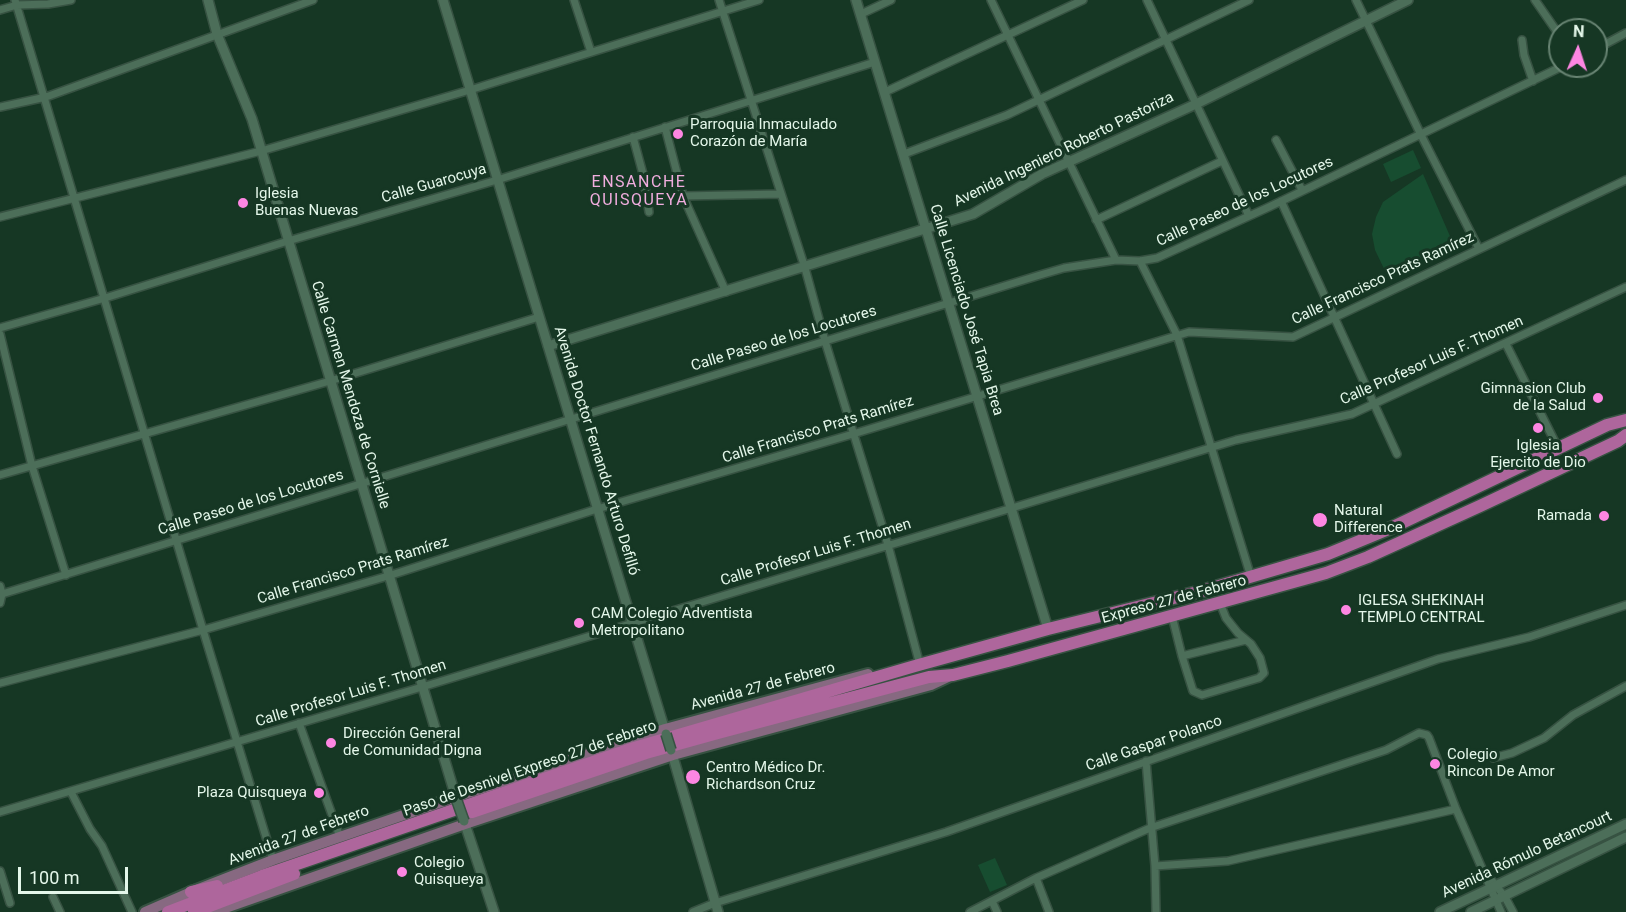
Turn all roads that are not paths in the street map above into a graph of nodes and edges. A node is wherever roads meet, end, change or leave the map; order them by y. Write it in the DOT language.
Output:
graph roads {
  1 [pos="71,0"];
  2 [pos="208,0"];
  3 [pos="314,0"];
  4 [pos="443,0"];
  5 [pos="574,0"];
  6 [pos="719,0"];
  7 [pos="759,0"];
  8 [pos="856,0"];
  9 [pos="891,0"];
  10 [pos="991,0"];
  11 [pos="1083,0"];
  12 [pos="1148,0"];
  13 [pos="1249,0"];
  14 [pos="1356,0"];
  15 [pos="1408,0"];
  16 [pos="1535,0"];
  17 [pos="16,3"];
  18 [pos="0,10"];
  19 [pos="722,11"];
  20 [pos="861,14"];
  21 [pos="1548,19"];
  22 [pos="1366,22"];
  23 [pos="1626,33"];
  24 [pos="217,34"];
  25 [pos="1008,36"];
  26 [pos="1166,39"];
  27 [pos="1522,40"];
  28 [pos="1608,43"];
  29 [pos="591,52"];
  30 [pos="875,62"];
  31 [pos="1548,74"];
  32 [pos="1533,81"];
  33 [pos="471,90"];
  34 [pos="885,92"];
  35 [pos="44,97"];
  36 [pos="752,100"];
  37 [pos="1039,100"];
  38 [pos="1196,104"];
  39 [pos="0,107"];
  40 [pos="665,127"];
  41 [pos="1420,135"];
  42 [pos="633,137"];
  43 [pos="1276,140"];
  44 [pos="261,151"];
  45 [pos="904,154"];
  46 [pos="1068,162"];
  47 [pos="1222,162"];
  48 [pos="497,180"];
  49 [pos="1626,180"];
  50 [pos="1302,190"];
  51 [pos="781,194"];
  52 [pos="683,196"];
  53 [pos="75,198"];
  54 [pos="1281,201"];
  55 [pos="650,212"];
  56 [pos="1249,216"];
  57 [pos="0,217"];
  58 [pos="1096,220"];
  59 [pos="926,229"];
  60 [pos="288,241"];
  61 [pos="1479,249"];
  62 [pos="1116,260"];
  63 [pos="1140,261"];
  64 [pos="805,268"];
  65 [pos="1626,287"];
  66 [pos="726,291"];
  67 [pos="105,298"];
  68 [pos="947,304"];
  69 [pos="539,317"];
  70 [pos="1335,317"];
  71 [pos="0,328"];
  72 [pos="0,334"];
  73 [pos="1177,335"];
  74 [pos="825,341"];
  75 [pos="1506,344"];
  76 [pos="548,346"];
  77 [pos="330,381"];
  78 [pos="976,396"];
  79 [pos="1374,405"];
  80 [pos="1626,413"];
  81 [pos="570,420"];
  82 [pos="1626,420"];
  83 [pos="1607,425"];
  84 [pos="144,434"];
  85 [pos="854,434"];
  86 [pos="1623,438"];
  87 [pos="1211,447"];
  88 [pos="1558,448"];
  89 [pos="1397,454"];
  90 [pos="32,466"];
  91 [pos="0,475"];
  92 [pos="362,484"];
  93 [pos="597,509"];
  94 [pos="1011,509"];
  95 [pos="176,540"];
  96 [pos="888,545"];
  97 [pos="66,574"];
  98 [pos="388,576"];
  99 [pos="1251,577"];
  100 [pos="0,586"];
  101 [pos="2,594"];
  102 [pos="0,603"];
  103 [pos="1220,603"];
  104 [pos="1626,605"];
  105 [pos="1172,616"];
  106 [pos="632,622"];
  107 [pos="202,630"];
  108 [pos="1047,630"];
  109 [pos="1246,640"];
  110 [pos="1182,656"];
  111 [pos="917,666"];
  112 [pos="953,675"];
  113 [pos="0,683"];
  114 [pos="1626,686"];
  115 [pos="422,687"];
  116 [pos="299,723"];
  117 [pos="711,730"];
  118 [pos="665,732"];
  119 [pos="238,741"];
  120 [pos="672,753"];
  121 [pos="1493,758"];
  122 [pos="1146,761"];
  123 [pos="72,792"];
  124 [pos="457,799"];
  125 [pos="1456,809"];
  126 [pos="0,813"];
  127 [pos="464,823"];
  128 [pos="1626,824"];
  129 [pos="1150,828"];
  130 [pos="340,837"];
  131 [pos="1626,837"];
  132 [pos="273,860"];
  133 [pos="1155,866"];
  134 [pos="0,872"];
  135 [pos="1036,878"];
  136 [pos="265,880"];
  137 [pos="1494,888"];
  138 [pos="191,892"];
  139 [pos="53,897"];
  140 [pos="1501,899"];
  141 [pos="992,901"];
  142 [pos="10,903"];
  143 [pos="717,907"];
  144 [pos="60,912"];
  145 [pos="132,912"];
  146 [pos="145,912"];
  147 [pos="168,912"];
  148 [pos="194,912"];
  149 [pos="213,912"];
  150 [pos="494,912"];
  151 [pos="693,912"];
  152 [pos="970,912"];
  153 [pos="997,912"];
  154 [pos="1049,912"];
  155 [pos="1156,912"];
  156 [pos="1440,912"];
  157 [pos="1471,912"];
  158 [pos="1501,912"];
  159 [pos="1513,912"];
  1 -- 17 [label="street"];
  2 -- 24 [label="street, Calle Carmen Mendoza de Cornielle"];
  3 -- 24 [label="street"];
  4 -- 33 [label="street, Avenida Doctor Fernando Arturo Defilló"];
  5 -- 29 [label="street"];
  6 -- 19 [label="street"];
  7 -- 19 [label="street"];
  8 -- 20 [label="street, Calle Licenciado José Tapia Brea"];
  9 -- 20 [label="street"];
  10 -- 25 [label="street"];
  11 -- 25 [label="street"];
  12 -- 26 [label="street"];
  13 -- 26 [label="street"];
  14 -- 22 [label="street"];
  15 -- 22 [label="street, Avenida Ingeniero Roberto Pastoriza"];
  16 -- 21 [label="street"];
  17 -- 18 [label="street"];
  17 -- 35 [label="street"];
  19 -- 29 [label="street"];
  19 -- 36 [label="street"];
  20 -- 30 [label="street, Calle Licenciado José Tapia Brea"];
  22 -- 38 [label="street, Avenida Ingeniero Roberto Pastoriza"];
  22 -- 41 [label="street"];
  23 -- 28 [label="street"];
  24 -- 35 [label="street"];
  24 -- 44 [label="street, Calle Carmen Mendoza de Cornielle"];
  25 -- 34 [label="street"];
  25 -- 37 [label="street"];
  26 -- 37 [label="street"];
  26 -- 38 [label="street"];
  27 -- 32 [label="street"];
  29 -- 33 [label="street"];
  30 -- 34 [label="street, Calle Licenciado José Tapia Brea"];
  30 -- 36 [label="street, Calle Guarocuya"];
  31 -- 32 [label="street, Calle Paseo de los Locutores"];
  32 -- 41 [label="street, Calle Paseo de los Locutores"];
  33 -- 44 [label="street"];
  33 -- 48 [label="street, Avenida Doctor Fernando Arturo Defilló"];
  34 -- 45 [label="street, Calle Licenciado José Tapia Brea"];
  35 -- 39 [label="street"];
  35 -- 53 [label="street"];
  36 -- 40 [label="street, Calle Guarocuya"];
  36 -- 51 [label="street"];
  37 -- 45 [label="street"];
  37 -- 46 [label="street"];
  38 -- 46 [label="street, Avenida Ingeniero Roberto Pastoriza"];
  38 -- 47 [label="street"];
  40 -- 42 [label="street, Calle Guarocuya"];
  40 -- 52 [label="street"];
  41 -- 50 [label="street, Calle Paseo de los Locutores"];
  41 -- 61 [label="street"];
  42 -- 48 [label="street, Calle Guarocuya"];
  42 -- 55 [label="street"];
  43 -- 50 [label="street"];
  44 -- 53 [label="street"];
  44 -- 60 [label="street, Calle Carmen Mendoza de Cornielle"];
  45 -- 59 [label="street, Calle Licenciado José Tapia Brea"];
  46 -- 58 [label="street"];
  46 -- 59 [label="street, Avenida Ingeniero Roberto Pastoriza"];
  47 -- 56 [label="street"];
  47 -- 58 [label="street"];
  48 -- 60 [label="street, Calle Guarocuya"];
  48 -- 69 [label="street, Avenida Doctor Fernando Arturo Defilló"];
  49 -- 61 [label="street, Calle Francisco Prats Ramírez"];
  50 -- 54 [label="street, Calle Paseo de los Locutores"];
  51 -- 52 [label="street"];
  51 -- 64 [label="street"];
  52 -- 66 [label="street"];
  53 -- 57 [label="street"];
  53 -- 67 [label="street"];
  54 -- 56 [label="street, Calle Paseo de los Locutores"];
  54 -- 70 [label="street"];
  56 -- 63 [label="street, Calle Paseo de los Locutores"];
  58 -- 62 [label="street"];
  59 -- 64 [label="street, Avenida Ingeniero Roberto Pastoriza"];
  59 -- 68 [label="street, Calle Licenciado José Tapia Brea"];
  60 -- 67 [label="street, Calle Guarocuya"];
  60 -- 77 [label="street, Calle Carmen Mendoza de Cornielle"];
  61 -- 70 [label="street, Calle Francisco Prats Ramírez"];
  62 -- 63 [label="street, Calle Paseo de los Locutores"];
  62 -- 68 [label="street, Calle Paseo de los Locutores"];
  63 -- 73 [label="street"];
  64 -- 66 [label="street, Avenida Ingeniero Roberto Pastoriza"];
  64 -- 74 [label="street"];
  65 -- 75 [label="street, Calle Profesor Luis F. Thomen"];
  66 -- 76 [label="street, Avenida Ingeniero Roberto Pastoriza"];
  67 -- 71 [label="street, Calle Guarocuya"];
  67 -- 84 [label="street"];
  68 -- 74 [label="street, Calle Paseo de los Locutores"];
  68 -- 78 [label="street, Calle Licenciado José Tapia Brea"];
  69 -- 76 [label="street, Avenida Doctor Fernando Arturo Defilló"];
  69 -- 77 [label="street"];
  70 -- 73 [label="street, Calle Francisco Prats Ramírez"];
  70 -- 79 [label="street"];
  72 -- 90 [label="street"];
  73 -- 78 [label="street, Calle Francisco Prats Ramírez"];
  73 -- 87 [label="street"];
  74 -- 81 [label="street, Calle Paseo de los Locutores"];
  74 -- 85 [label="street"];
  75 -- 79 [label="street, Calle Profesor Luis F. Thomen"];
  75 -- 88 [label="street"];
  76 -- 81 [label="street, Avenida Doctor Fernando Arturo Defilló"];
  77 -- 84 [label="street"];
  77 -- 92 [label="street, Calle Carmen Mendoza de Cornielle"];
  78 -- 85 [label="street, Calle Francisco Prats Ramírez"];
  78 -- 94 [label="street, Calle Licenciado José Tapia Brea"];
  79 -- 87 [label="street, Calle Profesor Luis F. Thomen"];
  79 -- 89 [label="street"];
  80 -- 83 [label="main road"];
  81 -- 92 [label="street, Calle Paseo de los Locutores"];
  81 -- 93 [label="street, Avenida Doctor Fernando Arturo Defilló"];
  82 -- 83 [label="highway, Expreso 27 de Febrero"];
  83 -- 88 [label="highway, Expreso 27 de Febrero"];
  84 -- 90 [label="street"];
  84 -- 95 [label="street"];
  85 -- 93 [label="street, Calle Francisco Prats Ramírez"];
  85 -- 96 [label="street"];
  86 -- 103 [label="highway, Expreso 27 de Febrero"];
  87 -- 94 [label="street, Calle Profesor Luis F. Thomen"];
  87 -- 99 [label="street"];
  88 -- 99 [label="highway, Expreso 27 de Febrero"];
  90 -- 91 [label="street"];
  90 -- 97 [label="street"];
  92 -- 95 [label="street, Calle Paseo de los Locutores"];
  92 -- 98 [label="street, Calle Carmen Mendoza de Cornielle"];
  93 -- 98 [label="street, Calle Francisco Prats Ramírez"];
  93 -- 106 [label="street, Avenida Doctor Fernando Arturo Defilló"];
  94 -- 96 [label="street, Calle Profesor Luis F. Thomen"];
  94 -- 108 [label="street, Calle Licenciado José Tapia Brea"];
  95 -- 97 [label="street, Calle Paseo de los Locutores"];
  95 -- 107 [label="street"];
  96 -- 106 [label="street, Calle Profesor Luis F. Thomen"];
  96 -- 111 [label="street"];
  97 -- 101 [label="street, Calle Paseo de los Locutores"];
  98 -- 107 [label="street, Calle Francisco Prats Ramírez"];
  98 -- 115 [label="street, Calle Carmen Mendoza de Cornielle"];
  99 -- 108 [label="highway, Expreso 27 de Febrero"];
  100 -- 101 [label="street"];
  101 -- 102 [label="street"];
  103 -- 105 [label="highway, Expreso 27 de Febrero"];
  103 -- 109 [label="street"];
  104 -- 122 [label="street, Calle Gaspar Polanco"];
  105 -- 110 [label="street"];
  105 -- 112 [label="highway, Expreso 27 de Febrero"];
  106 -- 115 [label="street, Calle Profesor Luis F. Thomen"];
  106 -- 118 [label="street, Avenida Doctor Fernando Arturo Defilló"];
  107 -- 113 [label="street, Calle Francisco Prats Ramírez"];
  107 -- 119 [label="street"];
  108 -- 111 [label="highway, Expreso 27 de Febrero"];
  109 -- 110 [label="street"];
  109 -- 110 [label="street"];
  111 -- 117 [label="highway, Expreso 27 de Febrero"];
  111 -- 118 [label="main road, Avenida 27 de Febrero"];
  112 -- 117 [label="highway, Expreso 27 de Febrero"];
  112 -- 120 [label="main road"];
  114 -- 121 [label="street"];
  115 -- 116 [label="street, Calle Profesor Luis F. Thomen"];
  115 -- 124 [label="street, Calle Carmen Mendoza de Cornielle"];
  116 -- 119 [label="street, Calle Profesor Luis F. Thomen"];
  116 -- 130 [label="street"];
  117 -- 136 [label="highway, Paso de Desnivel Expreso 27 de Febrero"];
  118 -- 120 [label="street, Avenida Doctor Fernando Arturo Defilló, bridge"];
  118 -- 124 [label="main road, Avenida 27 de Febrero"];
  119 -- 123 [label="street, Calle Profesor Luis F. Thomen"];
  119 -- 132 [label="street"];
  120 -- 127 [label="main road"];
  120 -- 143 [label="street, Avenida Doctor Fernando Arturo Defilló"];
  122 -- 129 [label="street"];
  122 -- 143 [label="street, Calle Gaspar Polanco"];
  123 -- 126 [label="street, Calle Profesor Luis F. Thomen"];
  123 -- 145 [label="street"];
  124 -- 127 [label="street, Calle Carmen Mendoza de Cornielle, bridge"];
  124 -- 130 [label="main road, Avenida 27 de Febrero"];
  125 -- 129 [label="street"];
  125 -- 133 [label="street"];
  125 -- 137 [label="street"];
  127 -- 149 [label="main road"];
  127 -- 150 [label="street"];
  128 -- 137 [label="street, Avenida Rómulo Betancourt"];
  129 -- 133 [label="street"];
  129 -- 135 [label="street"];
  130 -- 132 [label="main road, Avenida 27 de Febrero"];
  131 -- 140 [label="street, Avenida Rómulo Betancourt"];
  132 -- 138 [label="main road, Avenida 27 de Febrero"];
  133 -- 155 [label="street"];
  134 -- 142 [label="street"];
  135 -- 141 [label="street"];
  135 -- 154 [label="street"];
  136 -- 138 [label="highway"];
  136 -- 147 [label="highway"];
  136 -- 148 [label="highway"];
  136 -- 149 [label="highway"];
  137 -- 140 [label="street"];
  137 -- 156 [label="street, Avenida Rómulo Betancourt"];
  138 -- 146 [label="main road, Avenida 27 de Febrero"];
  139 -- 144 [label="street"];
  140 -- 157 [label="street, Avenida Rómulo Betancourt"];
  140 -- 158 [label="street"];
  140 -- 159 [label="street"];
  141 -- 152 [label="street"];
  141 -- 153 [label="street"];
  143 -- 151 [label="street, Calle Gaspar Polanco"];
}
